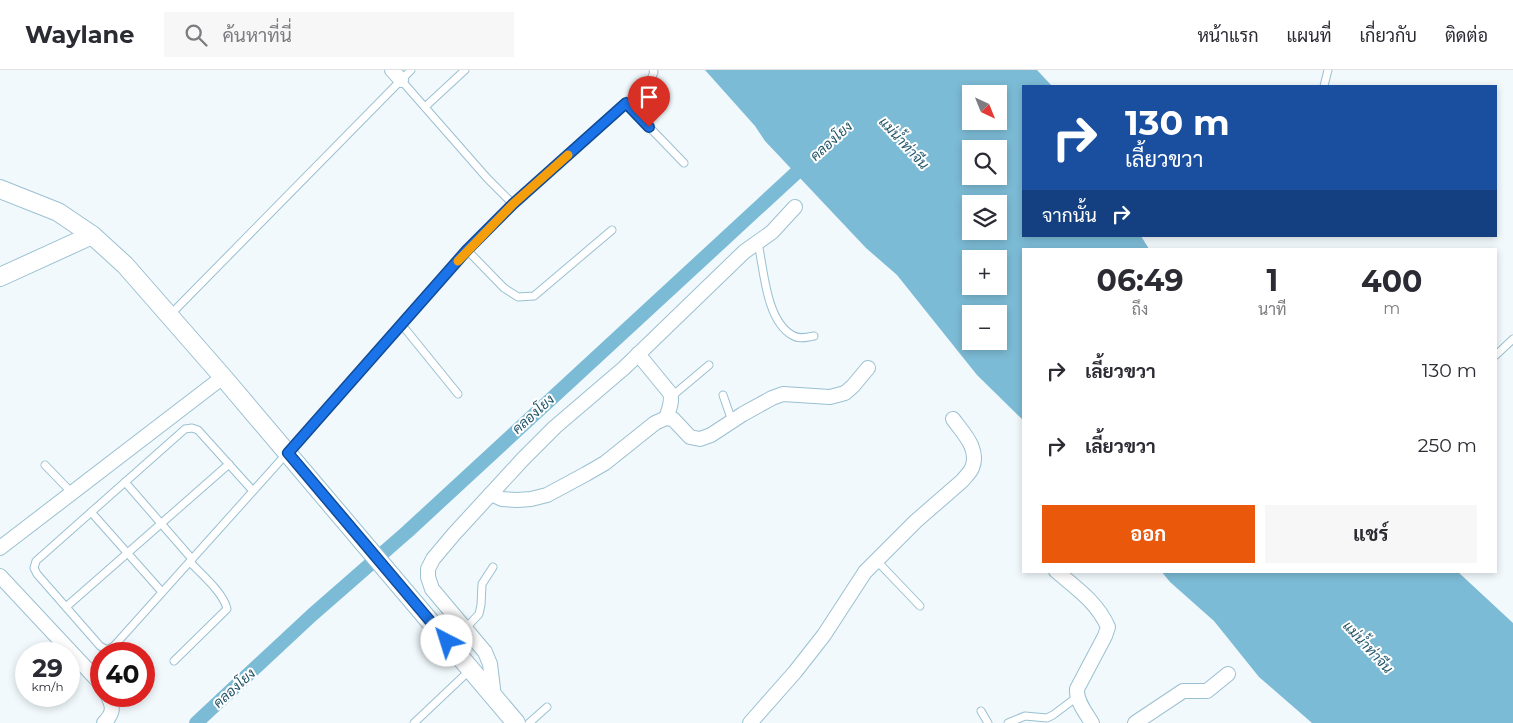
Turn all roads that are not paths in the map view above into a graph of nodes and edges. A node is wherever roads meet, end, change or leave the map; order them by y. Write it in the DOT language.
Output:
graph roads {
  1 [pos="465,70"];
  2 [pos="653,70"];
  3 [pos="1328,70"];
  4 [pos="401,73"];
  5 [pos="1324,85"];
  6 [pos="626,103"];
  7 [pos="425,107"];
  8 [pos="684,163"];
  9 [pos="0,189"];
  10 [pos="513,204"];
  11 [pos="795,207"];
  12 [pos="612,230"];
  13 [pos="92,235"];
  14 [pos="758,243"];
  15 [pos="467,250"];
  16 [pos="0,278"];
  17 [pos="170,315"];
  18 [pos="402,325"];
  19 [pos="814,336"];
  20 [pos="1513,339"];
  21 [pos="638,354"];
  22 [pos="1497,354"];
  23 [pos="709,365"];
  24 [pos="868,368"];
  25 [pos="223,376"];
  26 [pos="458,394"];
  27 [pos="723,395"];
  28 [pos="671,397"];
  29 [pos="666,418"];
  30 [pos="953,419"];
  31 [pos="732,421"];
  32 [pos="288,453"];
  33 [pos="229,464"];
  34 [pos="45,465"];
  35 [pos="125,482"];
  36 [pos="253,491"];
  37 [pos="72,493"];
  38 [pos="491,494"];
  39 [pos="91,512"];
  40 [pos="161,523"];
  41 [pos="0,548"];
  42 [pos="127,553"];
  43 [pos="191,560"];
  44 [pos="876,560"];
  45 [pos="493,567"];
  46 [pos="1059,573"];
  47 [pos="0,576"];
  48 [pos="162,592"];
  49 [pos="920,606"];
  50 [pos="66,607"];
  51 [pos="465,629"];
  52 [pos="174,661"];
  53 [pos="470,670"];
  54 [pos="90,672"];
  55 [pos="1228,674"];
  56 [pos="494,697"];
  57 [pos="1077,697"];
  58 [pos="112,707"];
  59 [pos="548,708"];
  60 [pos="981,712"];
  61 [pos="104,723"];
  62 [pos="414,723"];
  63 [pos="516,723"];
  64 [pos="529,723"];
  65 [pos="750,723"];
  66 [pos="988,723"];
  67 [pos="1008,723"];
  68 [pos="1092,723"];
  69 [pos="1135,723"];
  1 -- 7 [label="lane"];
  2 -- 6 [label="lane"];
  3 -- 5 [label="lane"];
  4 -- 7 [label="lane"];
  4 -- 17 [label="lane"];
  6 -- 8 [label="lane"];
  6 -- 10 [label="lane"];
  7 -- 10 [label="lane"];
  9 -- 13 [label="street"];
  10 -- 15 [label="lane"];
  11 -- 14 [label="street"];
  12 -- 15 [label="lane"];
  13 -- 16 [label="street"];
  13 -- 17 [label="street"];
  14 -- 19 [label="lane"];
  14 -- 21 [label="street"];
  15 -- 18 [label="lane"];
  17 -- 25 [label="street"];
  18 -- 26 [label="lane"];
  18 -- 32 [label="lane"];
  20 -- 22 [label="lane"];
  21 -- 28 [label="street"];
  21 -- 38 [label="street"];
  23 -- 28 [label="lane"];
  24 -- 31 [label="street"];
  25 -- 32 [label="street"];
  25 -- 37 [label="street"];
  27 -- 31 [label="lane"];
  28 -- 29 [label="street"];
  29 -- 31 [label="street"];
  29 -- 38 [label="street"];
  30 -- 44 [label="street"];
  32 -- 36 [label="lane"];
  32 -- 53 [label="street"];
  33 -- 35 [label="lane"];
  33 -- 36 [label="lane"];
  33 -- 40 [label="lane"];
  34 -- 37 [label="lane"];
  35 -- 39 [label="lane"];
  35 -- 40 [label="lane"];
  36 -- 43 [label="lane"];
  37 -- 41 [label="street"];
  38 -- 51 [label="street"];
  39 -- 42 [label="lane"];
  39 -- 50 [label="lane"];
  40 -- 42 [label="lane"];
  40 -- 43 [label="lane"];
  42 -- 48 [label="lane"];
  42 -- 50 [label="lane"];
  43 -- 48 [label="lane"];
  43 -- 52 [label="lane"];
  44 -- 49 [label="lane"];
  44 -- 65 [label="street"];
  45 -- 51 [label="lane"];
  46 -- 57 [label="street"];
  47 -- 54 [label="street"];
  48 -- 50 [label="lane"];
  51 -- 56 [label="street"];
  53 -- 56 [label="street"];
  53 -- 62 [label="lane"];
  55 -- 69 [label="street"];
  56 -- 63 [label="street"];
  57 -- 67 [label="lane"];
  57 -- 68 [label="street"];
  58 -- 61 [label="street"];
  59 -- 64 [label="lane"];
  60 -- 66 [label="lane"];
}
